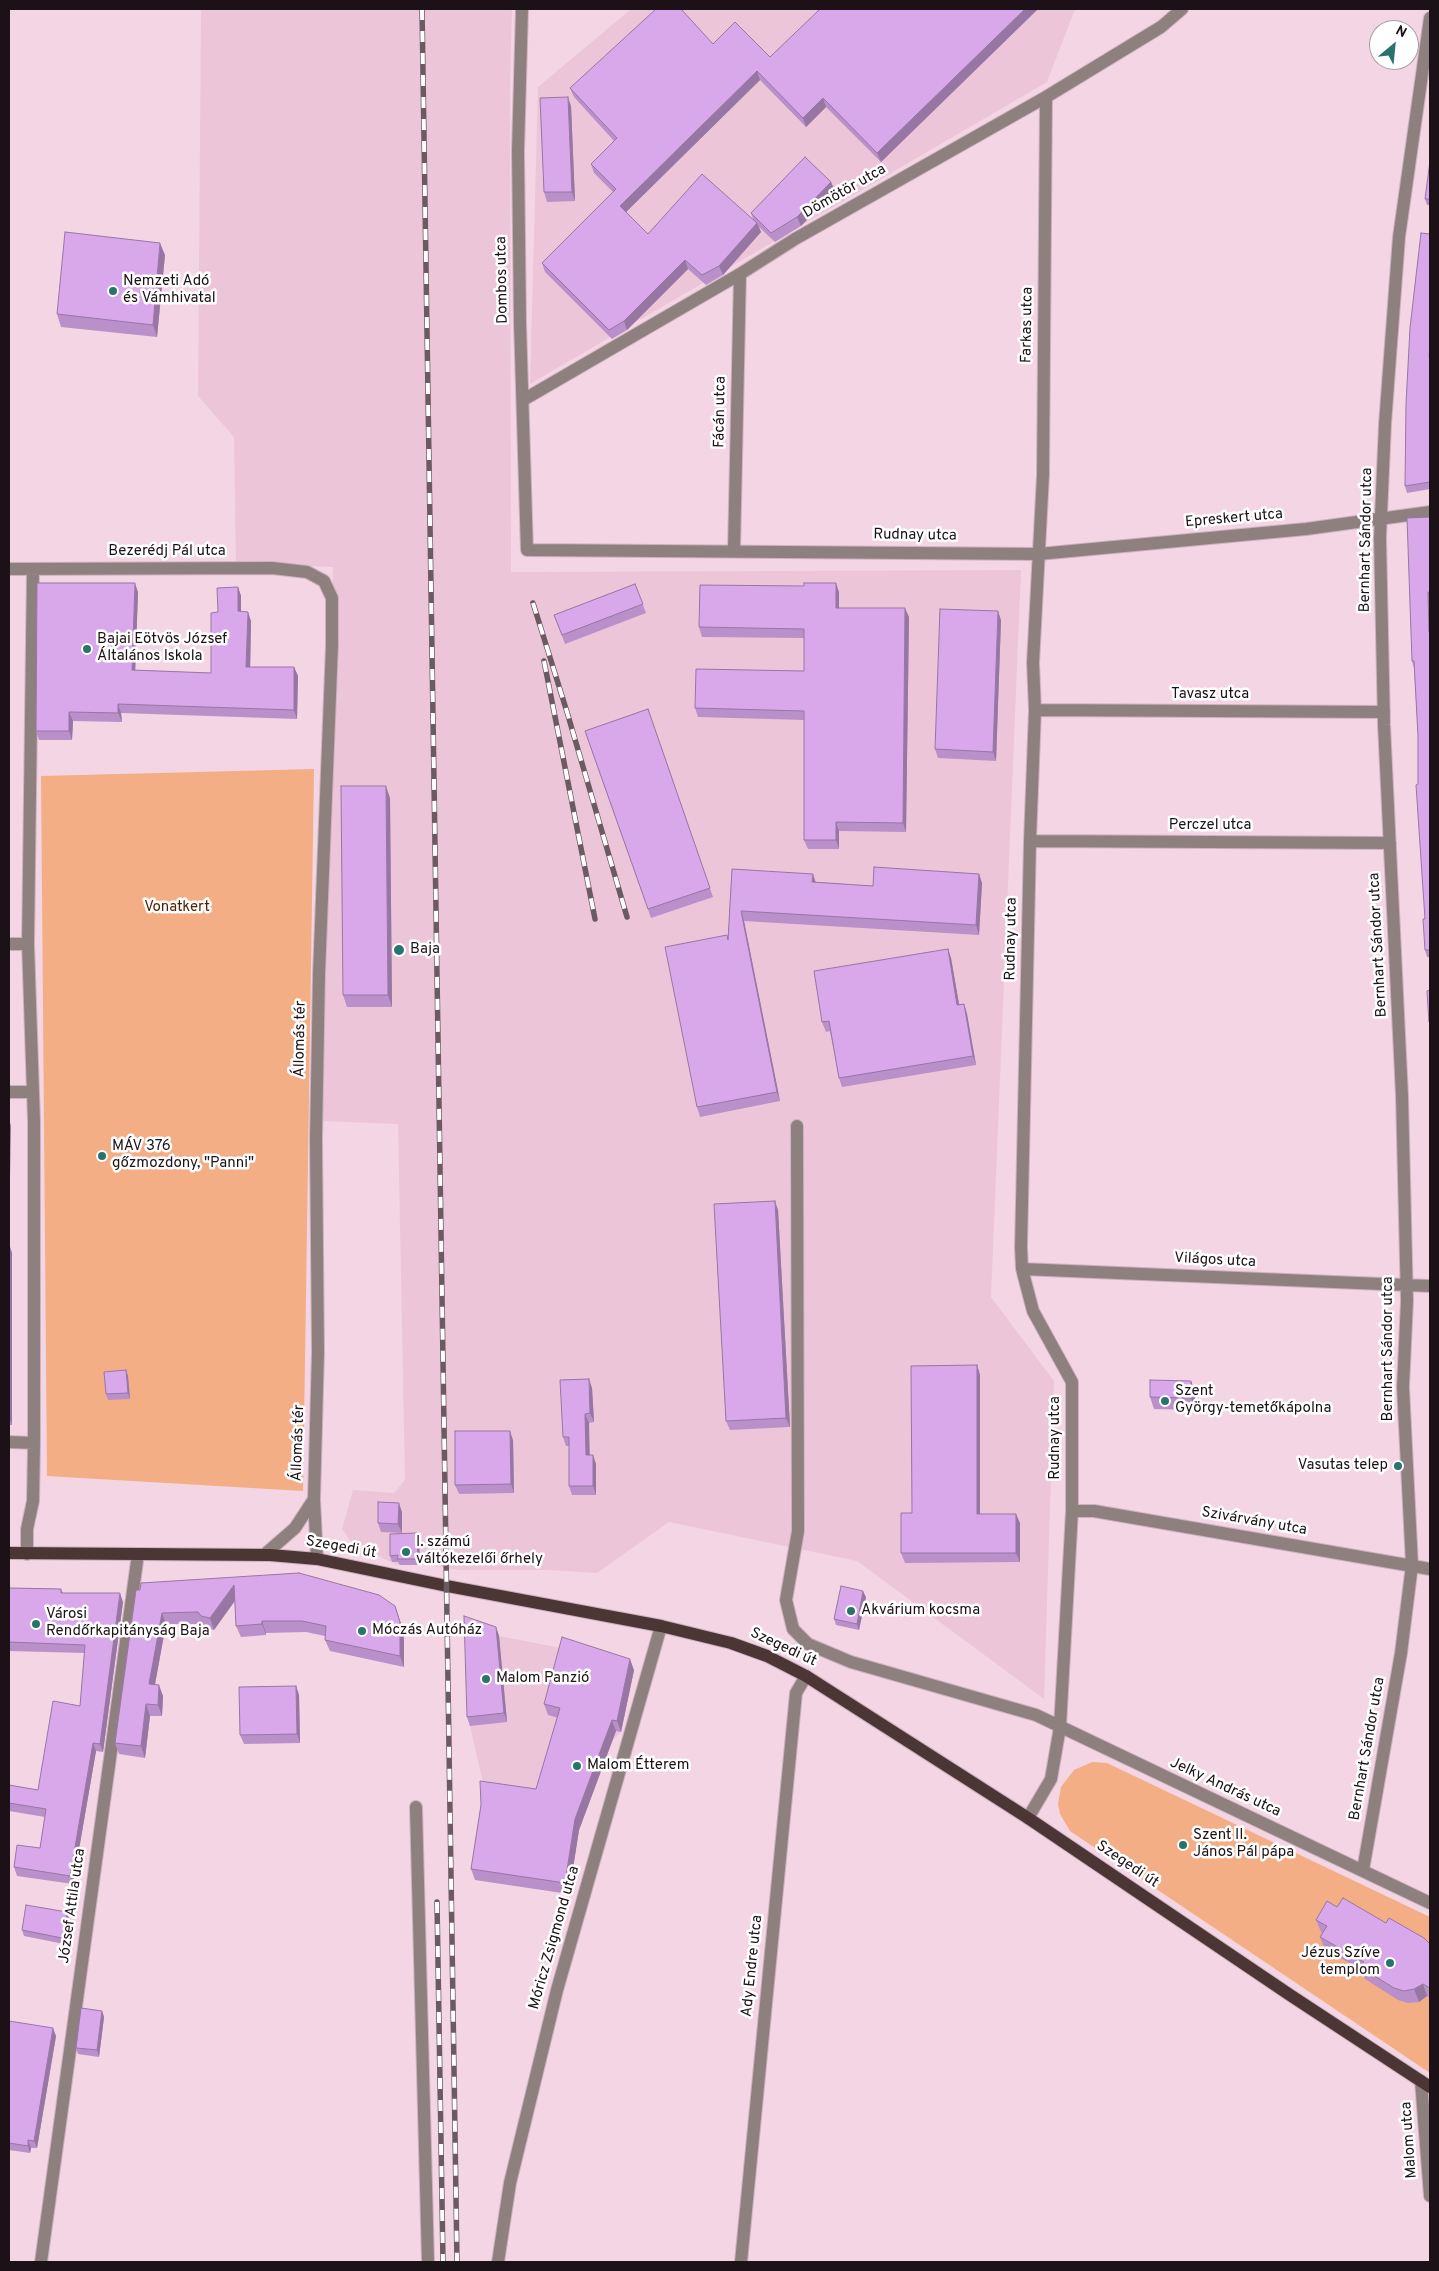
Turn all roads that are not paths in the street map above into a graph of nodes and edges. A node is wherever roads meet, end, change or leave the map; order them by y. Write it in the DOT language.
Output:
graph roads {
  1 [pos="522,9"];
  2 [pos="1182,9"];
  3 [pos="1430,18"];
  4 [pos="1046,97"];
  5 [pos="740,274"];
  6 [pos="523,400"];
  7 [pos="1430,512"];
  8 [pos="1381,518"];
  9 [pos="528,550"];
  10 [pos="734,551"];
  11 [pos="1040,554"];
  12 [pos="9,568"];
  13 [pos="33,568"];
  14 [pos="324,581"];
  15 [pos="1035,710"];
  16 [pos="1384,712"];
  17 [pos="1030,841"];
  18 [pos="1390,843"];
  19 [pos="9,944"];
  20 [pos="28,944"];
  21 [pos="9,1092"];
  22 [pos="32,1092"];
  23 [pos="797,1126"];
  24 [pos="1022,1269"];
  25 [pos="1407,1286"];
  26 [pos="1430,1286"];
  27 [pos="9,1442"];
  28 [pos="34,1443"];
  29 [pos="314,1499"];
  30 [pos="1072,1510"];
  31 [pos="9,1553"];
  32 [pos="27,1554"];
  33 [pos="138,1554"];
  34 [pos="264,1555"];
  35 [pos="317,1559"];
  36 [pos="1412,1565"];
  37 [pos="1430,1569"];
  38 [pos="661,1626"];
  39 [pos="806,1676"];
  40 [pos="1060,1727"];
  41 [pos="416,1807"];
  42 [pos="1028,1818"];
  43 [pos="1363,1870"];
  44 [pos="1430,1903"];
  45 [pos="1426,2084"];
  46 [pos="1430,2196"];
  47 [pos="41,2262"];
  48 [pos="428,2262"];
  49 [pos="498,2262"];
  50 [pos="741,2262"];
  1 -- 6 [label="street, Dombos utca"];
  2 -- 4 [label="street, Dömötör utca"];
  3 -- 8 [label="street, Bernhart Sándor utca"];
  4 -- 5 [label="street, Dömötör utca"];
  4 -- 11 [label="street, Farkas utca"];
  5 -- 6 [label="street, Dömötör utca"];
  5 -- 10 [label="street, Fácán utca"];
  6 -- 9 [label="street, Dombos utca"];
  7 -- 8 [label="street, Epreskert utca"];
  8 -- 11 [label="street, Epreskert utca"];
  8 -- 16 [label="street, Bernhart Sándor utca"];
  9 -- 10 [label="street, Rudnay utca"];
  10 -- 11 [label="street, Rudnay utca"];
  11 -- 15 [label="street, Rudnay utca"];
  12 -- 13 [label="street, Bezerédj Pál utca"];
  13 -- 14 [label="street, Bezerédj Pál utca"];
  13 -- 20 [label="street"];
  14 -- 29 [label="street, Állomás tér"];
  15 -- 16 [label="street, Tavasz utca"];
  15 -- 17 [label="street, Rudnay utca"];
  16 -- 18 [label="street, Bernhart Sándor utca"];
  17 -- 18 [label="street, Perczel utca"];
  17 -- 24 [label="street, Rudnay utca"];
  18 -- 25 [label="street, Bernhart Sándor utca"];
  19 -- 20 [label="street"];
  20 -- 22 [label="street"];
  21 -- 22 [label="street"];
  22 -- 28 [label="street"];
  23 -- 40 [label="street, Jelky András utca"];
  24 -- 25 [label="street, Világos utca"];
  24 -- 30 [label="street, Rudnay utca"];
  25 -- 26 [label="street, Világos utca"];
  25 -- 36 [label="street, Bernhart Sándor utca"];
  27 -- 28 [label="street"];
  28 -- 32 [label="street"];
  29 -- 34 [label="street, Állomás tér"];
  29 -- 35 [label="street, Állomás tér"];
  30 -- 36 [label="street, Szivárvány utca"];
  30 -- 40 [label="street, Rudnay utca"];
  31 -- 32 [label="main road, Szegedi út"];
  32 -- 33 [label="main road, Szegedi út"];
  33 -- 34 [label="main road, Szegedi út"];
  33 -- 47 [label="street, József Attila utca"];
  34 -- 35 [label="main road, Szegedi út"];
  35 -- 38 [label="main road, Szegedi út"];
  36 -- 37 [label="street, Szivárvány utca"];
  36 -- 43 [label="street, Bernhart Sándor utca"];
  38 -- 39 [label="main road, Szegedi út"];
  38 -- 49 [label="street, Móricz Zsigmond utca"];
  39 -- 42 [label="main road, Szegedi út"];
  39 -- 50 [label="street, Ady Endre utca"];
  40 -- 42 [label="street, Rudnay utca"];
  40 -- 43 [label="street, Jelky András utca"];
  41 -- 48 [label="street"];
  42 -- 45 [label="main road, Szegedi út"];
  43 -- 44 [label="street, Jelky András utca"];
  45 -- 46 [label="street, Malom utca"];
}
